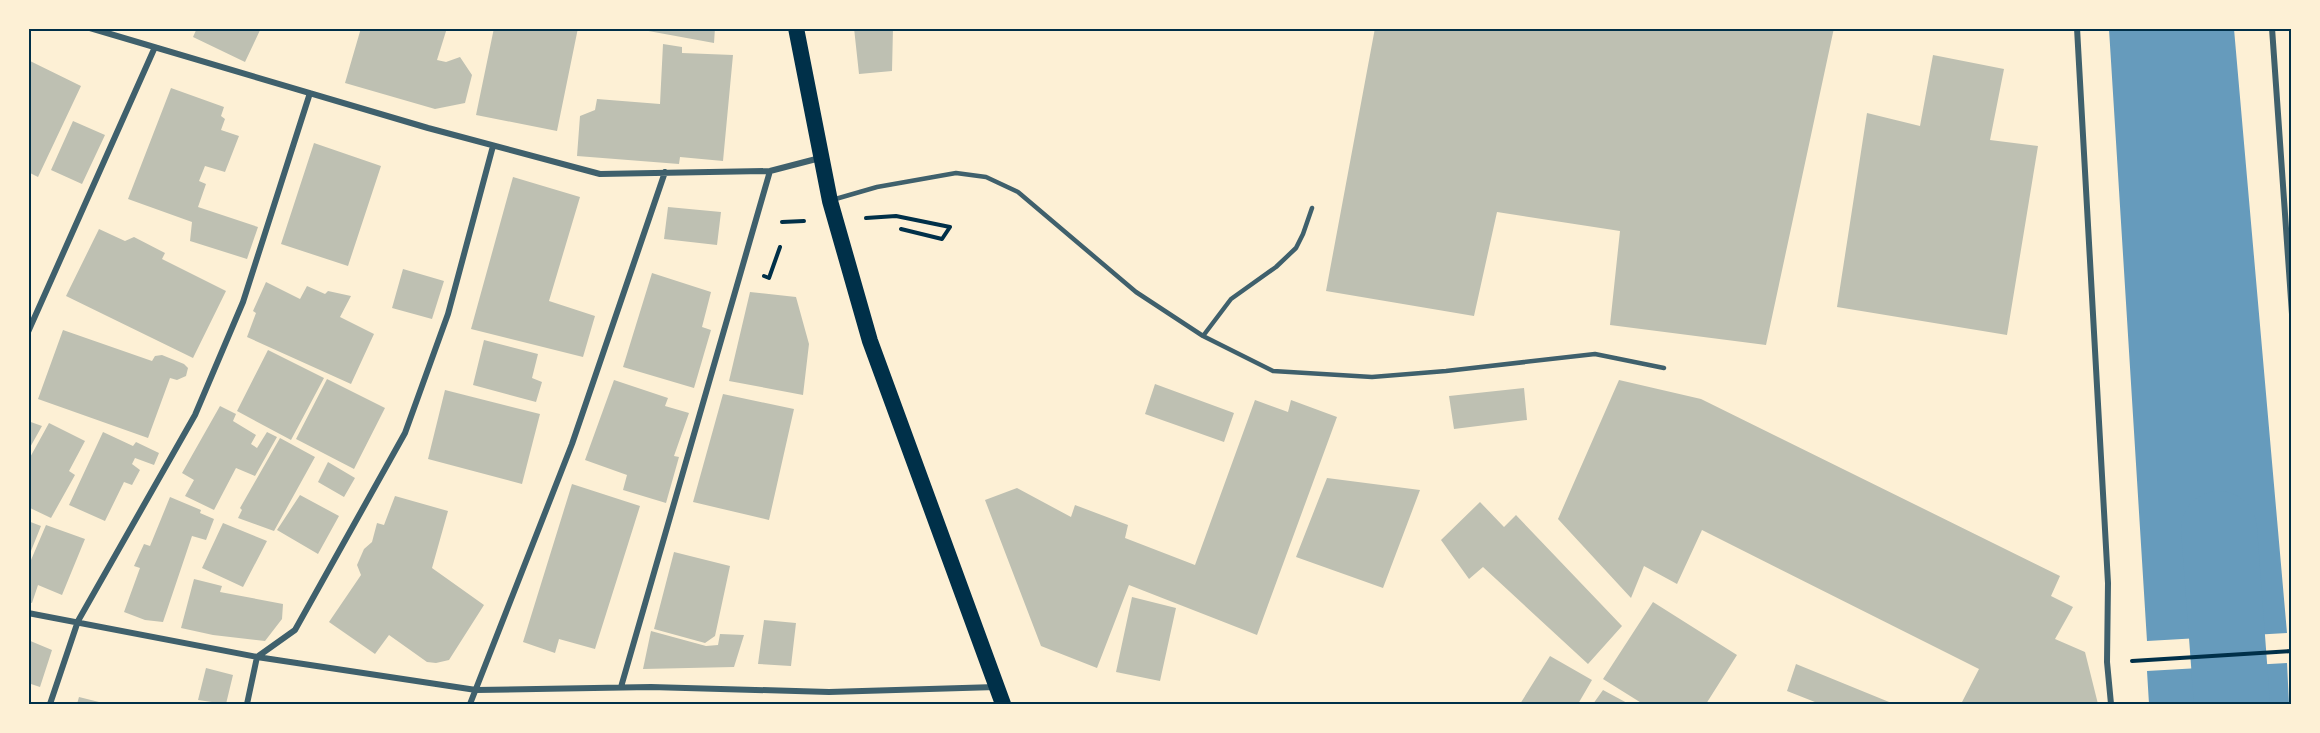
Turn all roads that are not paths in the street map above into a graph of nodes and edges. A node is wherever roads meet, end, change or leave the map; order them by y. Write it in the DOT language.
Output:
graph roads {
  1 [pos="90,28"];
  2 [pos="796,28"];
  3 [pos="2077,28"];
  4 [pos="2272,28"];
  5 [pos="155,47"];
  6 [pos="310,93"];
  7 [pos="493,146"];
  8 [pos="820,158"];
  9 [pos="665,171"];
  10 [pos="770,171"];
  11 [pos="830,201"];
  12 [pos="1312,208"];
  13 [pos="2292,314"];
  14 [pos="28,332"];
  15 [pos="1203,336"];
  16 [pos="1664,368"];
  17 [pos="28,613"];
  18 [pos="78,621"];
  19 [pos="257,657"];
  20 [pos="621,687"];
  21 [pos="996,687"];
  22 [pos="476,690"];
  23 [pos="50,705"];
  24 [pos="247,705"];
  25 [pos="470,705"];
  26 [pos="1003,705"];
  27 [pos="2111,705"];
  1 -- 5 [label="street"];
  2 -- 8 [label="highway"];
  3 -- 27 [label="street"];
  4 -- 13 [label="street"];
  5 -- 6 [label="street"];
  5 -- 14 [label="street"];
  6 -- 7 [label="street"];
  6 -- 18 [label="street"];
  7 -- 9 [label="street"];
  7 -- 19 [label="street"];
  8 -- 10 [label="street"];
  8 -- 11 [label="highway"];
  9 -- 10 [label="street"];
  9 -- 22 [label="street"];
  10 -- 20 [label="street"];
  11 -- 15 [label="lane"];
  11 -- 21 [label="highway"];
  12 -- 15 [label="lane"];
  15 -- 16 [label="lane"];
  17 -- 18 [label="street"];
  18 -- 19 [label="street"];
  18 -- 23 [label="street"];
  19 -- 22 [label="street"];
  19 -- 24 [label="street"];
  20 -- 21 [label="street"];
  20 -- 22 [label="street"];
  21 -- 26 [label="highway"];
  22 -- 25 [label="street"];
}
